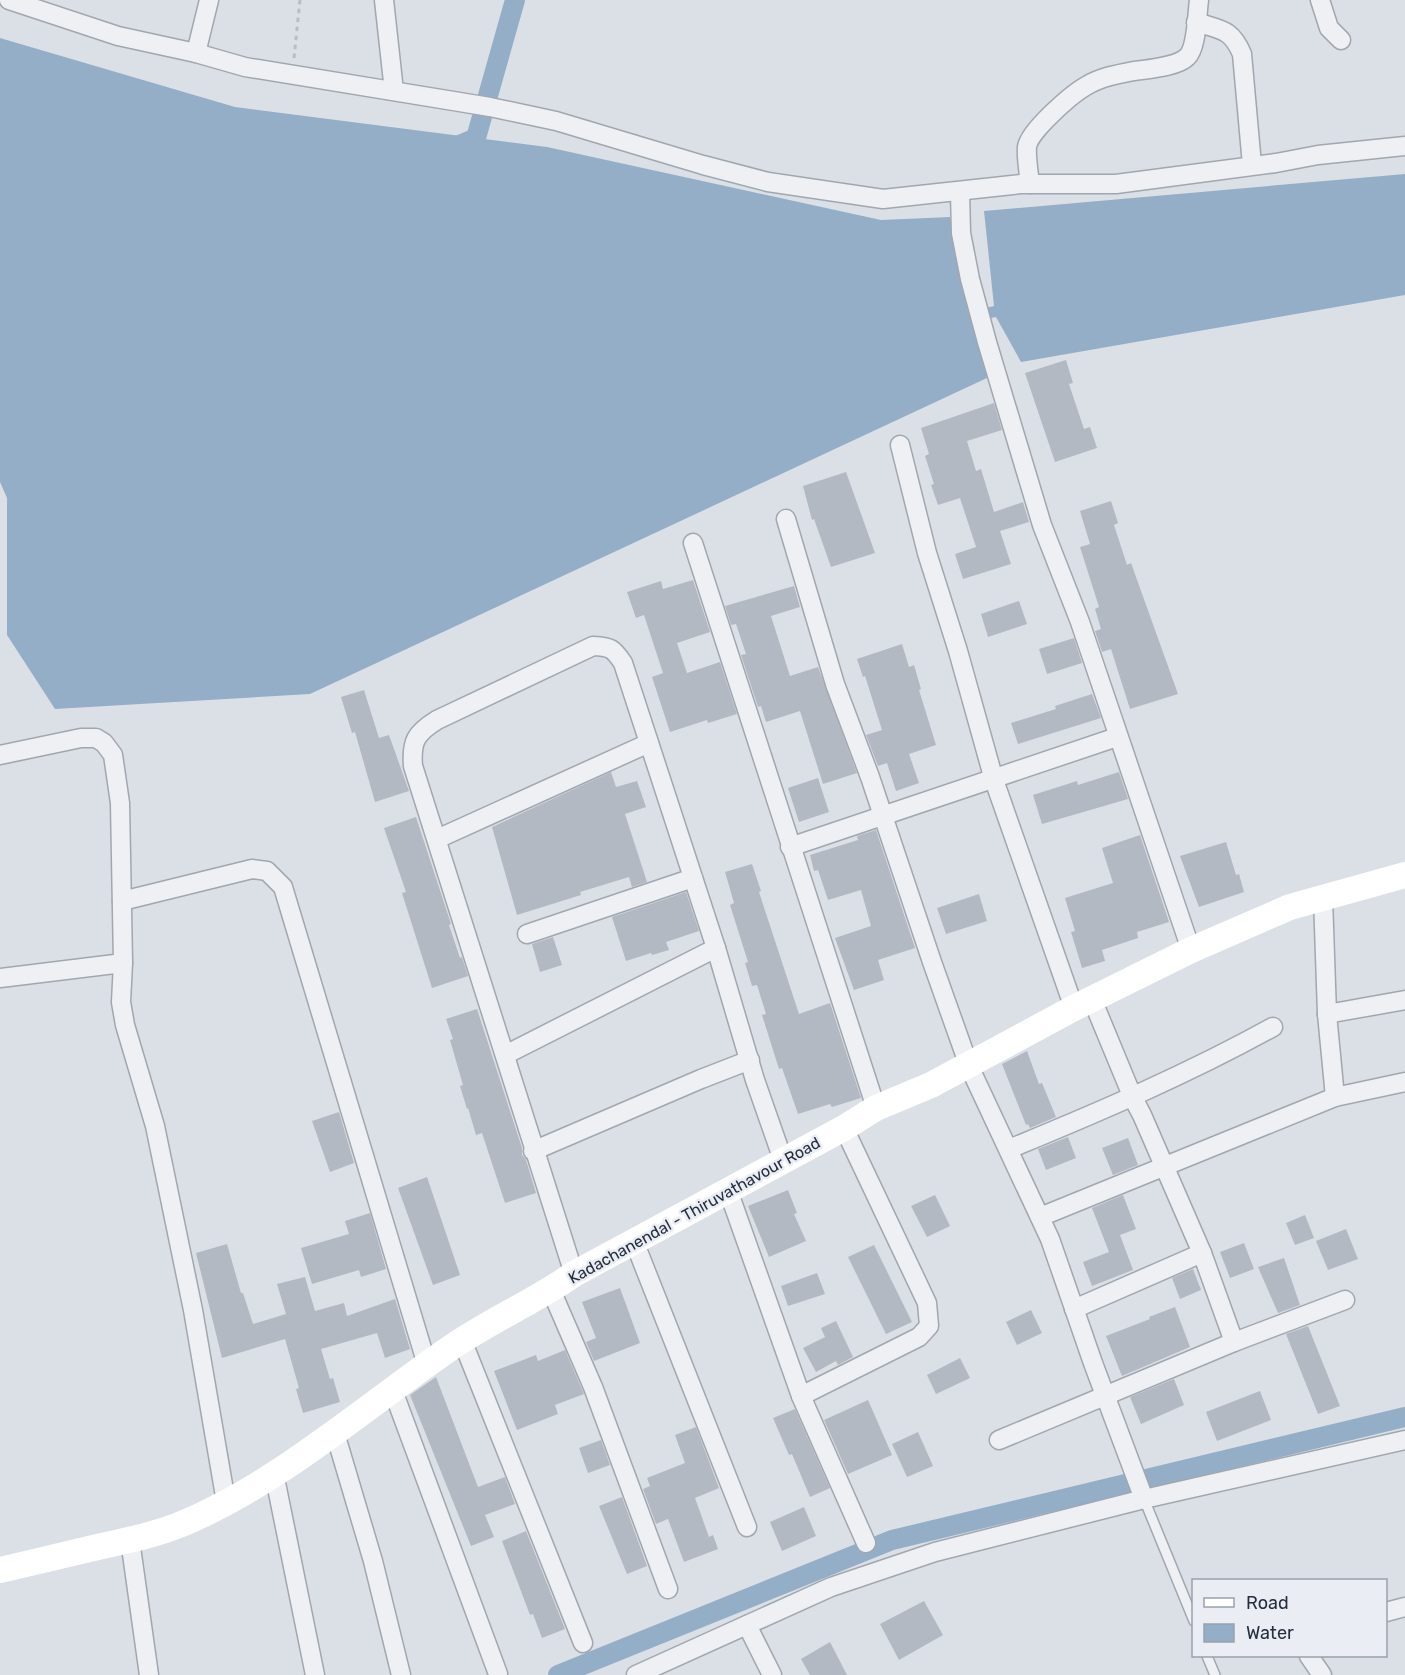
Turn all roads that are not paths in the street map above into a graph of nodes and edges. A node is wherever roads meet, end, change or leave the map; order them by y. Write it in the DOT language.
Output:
graph roads {
  1 [pos="9,0"];
  2 [pos="209,0"];
  3 [pos="384,0"];
  4 [pos="1199,0"];
  5 [pos="1320,0"];
  6 [pos="1196,22"];
  7 [pos="1341,40"];
  8 [pos="196,53"];
  9 [pos="394,91"];
  10 [pos="1405,146"];
  11 [pos="1252,165"];
  12 [pos="1030,184"];
  13 [pos="960,192"];
  14 [pos="900,445"];
  15 [pos="786,519"];
  16 [pos="693,543"];
  17 [pos="1117,737"];
  18 [pos="649,743"];
  19 [pos="0,755"];
  20 [pos="994,780"];
  21 [pos="883,815"];
  22 [pos="436,839"];
  23 [pos="790,847"];
  24 [pos="1405,875"];
  25 [pos="693,878"];
  26 [pos="1323,898"];
  27 [pos="122,901"];
  28 [pos="527,934"];
  29 [pos="716,948"];
  30 [pos="1191,950"];
  31 [pos="123,963"];
  32 [pos="0,978"];
  33 [pos="1405,1000"];
  34 [pos="1083,1004"];
  35 [pos="1327,1014"];
  36 [pos="1274,1027"];
  37 [pos="504,1055"];
  38 [pos="750,1060"];
  39 [pos="969,1066"];
  40 [pos="1405,1082"];
  41 [pos="1335,1097"];
  42 [pos="1133,1098"];
  43 [pos="876,1108"];
  44 [pos="844,1128"];
  45 [pos="1009,1149"];
  46 [pos="533,1151"];
  47 [pos="783,1160"];
  48 [pos="1164,1167"];
  49 [pos="728,1190"];
  50 [pos="1040,1217"];
  51 [pos="634,1241"];
  52 [pos="1202,1252"];
  53 [pos="574,1274"];
  54 [pos="551,1290"];
  55 [pos="1345,1300"];
  56 [pos="1074,1309"];
  57 [pos="462,1340"];
  58 [pos="1234,1342"];
  59 [pos="427,1365"];
  60 [pos="392,1388"];
  61 [pos="801,1396"];
  62 [pos="1107,1396"];
  63 [pos="335,1433"];
  64 [pos="999,1440"];
  65 [pos="1405,1440"];
  66 [pos="274,1473"];
  67 [pos="1141,1488"];
  68 [pos="226,1502"];
  69 [pos="747,1527"];
  70 [pos="130,1540"];
  71 [pos="867,1544"];
  72 [pos="0,1570"];
  73 [pos="668,1588"];
  74 [pos="1405,1607"];
  75 [pos="1387,1612"];
  76 [pos="1192,1616"];
  77 [pos="747,1625"];
  78 [pos="583,1643"];
  79 [pos="1207,1657"];
  80 [pos="1311,1657"];
  81 [pos="498,1674"];
  82 [pos="149,1675"];
  83 [pos="315,1675"];
  84 [pos="400,1675"];
  85 [pos="636,1675"];
  86 [pos="772,1675"];
  87 [pos="1215,1675"];
  88 [pos="1322,1675"];
  1 -- 8 [label="street"];
  2 -- 8 [label="street"];
  3 -- 9 [label="street"];
  4 -- 6 [label="street"];
  5 -- 7 [label="street"];
  6 -- 11 [label="street"];
  6 -- 12 [label="street"];
  8 -- 9 [label="street"];
  9 -- 13 [label="street"];
  10 -- 11 [label="street"];
  11 -- 12 [label="street"];
  12 -- 13 [label="street"];
  13 -- 17 [label="street"];
  14 -- 20 [label="street"];
  15 -- 21 [label="street"];
  16 -- 23 [label="street"];
  17 -- 20 [label="street"];
  17 -- 30 [label="street"];
  18 -- 22 [label="street"];
  18 -- 22 [label="street"];
  18 -- 25 [label="street"];
  19 -- 27 [label="street"];
  20 -- 21 [label="street"];
  20 -- 34 [label="street"];
  21 -- 23 [label="street"];
  21 -- 39 [label="street"];
  22 -- 37 [label="street"];
  23 -- 43 [label="street"];
  24 -- 26 [label="main road, Kadachanendal - Thiruvathavour Road"];
  25 -- 28 [label="street"];
  25 -- 29 [label="street"];
  26 -- 30 [label="main road, Kadachanendal - Thiruvathavour Road"];
  26 -- 35 [label="street"];
  27 -- 31 [label="street"];
  27 -- 59 [label="street"];
  29 -- 37 [label="street"];
  29 -- 38 [label="street"];
  30 -- 34 [label="main road, Kadachanendal - Thiruvathavour Road"];
  31 -- 32 [label="street"];
  31 -- 68 [label="street"];
  33 -- 35 [label="street"];
  34 -- 39 [label="main road, Kadachanendal - Thiruvathavour Road"];
  34 -- 42 [label="street"];
  35 -- 41 [label="street"];
  36 -- 42 [label="street"];
  37 -- 46 [label="street"];
  38 -- 46 [label="street"];
  38 -- 47 [label="street"];
  39 -- 43 [label="main road, Kadachanendal - Thiruvathavour Road"];
  39 -- 45 [label="street"];
  40 -- 41 [label="street"];
  41 -- 48 [label="street"];
  42 -- 45 [label="street"];
  42 -- 48 [label="street"];
  43 -- 44 [label="main road, Kadachanendal - Thiruvathavour Road"];
  44 -- 47 [label="main road, Kadachanendal - Thiruvathavour Road"];
  44 -- 61 [label="street"];
  45 -- 50 [label="street"];
  46 -- 53 [label="street"];
  47 -- 49 [label="main road, Kadachanendal - Thiruvathavour Road"];
  48 -- 50 [label="street"];
  48 -- 52 [label="street"];
  49 -- 51 [label="main road, Kadachanendal - Thiruvathavour Road"];
  49 -- 61 [label="street"];
  50 -- 56 [label="street"];
  51 -- 53 [label="main road, Kadachanendal - Thiruvathavour Road"];
  51 -- 69 [label="street"];
  52 -- 56 [label="street"];
  52 -- 58 [label="street"];
  53 -- 54 [label="main road, Kadachanendal - Thiruvathavour Road"];
  54 -- 57 [label="main road, Kadachanendal - Thiruvathavour Road"];
  54 -- 73 [label="street"];
  55 -- 58 [label="street"];
  56 -- 62 [label="street"];
  57 -- 59 [label="main road, Kadachanendal - Thiruvathavour Road"];
  57 -- 78 [label="street"];
  58 -- 62 [label="street"];
  59 -- 60 [label="main road, Kadachanendal - Thiruvathavour Road"];
  60 -- 63 [label="main road, Kadachanendal - Thiruvathavour Road"];
  60 -- 81 [label="street"];
  61 -- 71 [label="street"];
  62 -- 64 [label="street"];
  62 -- 67 [label="street"];
  63 -- 66 [label="main road, Kadachanendal - Thiruvathavour Road"];
  63 -- 84 [label="street"];
  65 -- 67 [label="street"];
  66 -- 68 [label="main road, Kadachanendal - Thiruvathavour Road"];
  66 -- 83 [label="street"];
  67 -- 76 [label="lane"];
  67 -- 77 [label="street"];
  68 -- 70 [label="main road, Kadachanendal - Thiruvathavour Road"];
  70 -- 72 [label="main road, Kadachanendal - Thiruvathavour Road"];
  70 -- 82 [label="street"];
  74 -- 75 [label="street"];
  77 -- 85 [label="street"];
  77 -- 86 [label="street"];
  79 -- 87 [label="lane"];
  80 -- 88 [label="street"];
}
